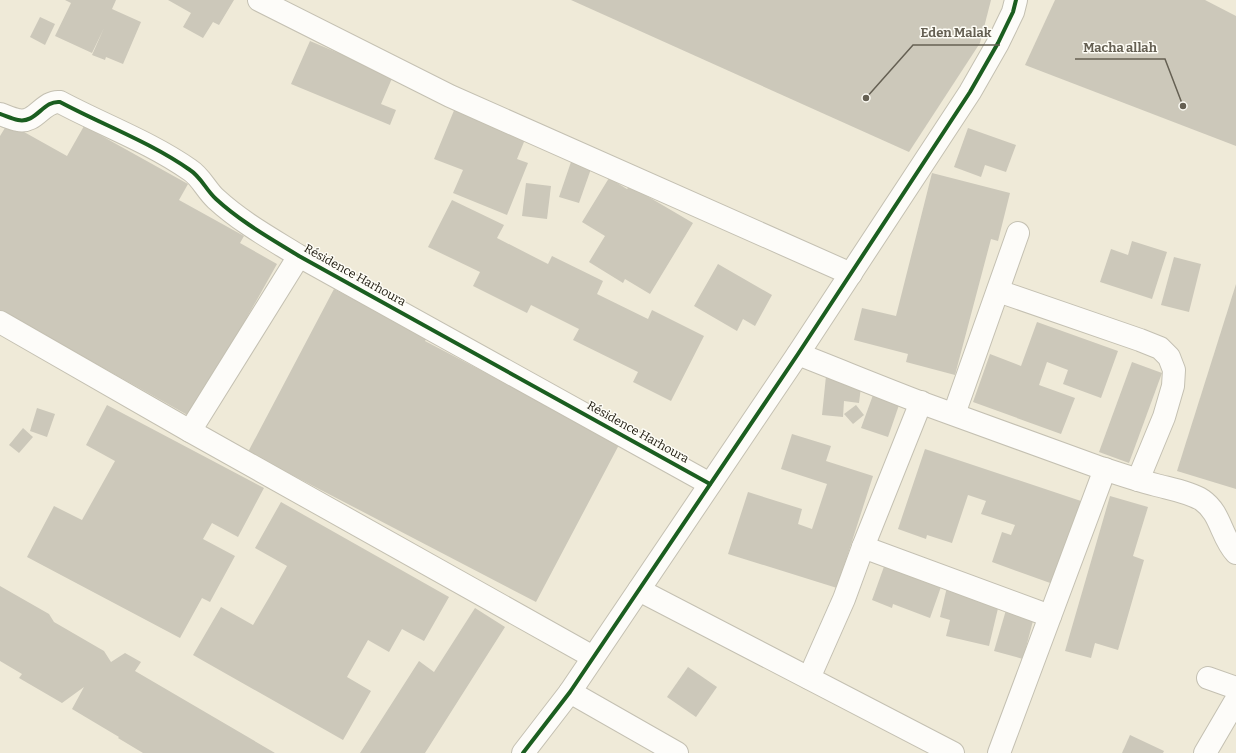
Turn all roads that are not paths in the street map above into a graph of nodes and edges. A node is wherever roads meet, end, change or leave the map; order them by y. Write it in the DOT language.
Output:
graph roads {
  1 [pos="259,0"];
  2 [pos="1016,0"];
  3 [pos="0,114"];
  4 [pos="1018,233"];
  5 [pos="299,256"];
  6 [pos="851,274"];
  7 [pos="998,291"];
  8 [pos="0,322"];
  9 [pos="798,354"];
  10 [pos="920,402"];
  11 [pos="954,414"];
  12 [pos="190,431"];
  13 [pos="1105,469"];
  14 [pos="1138,480"];
  15 [pos="710,484"];
  16 [pos="863,547"];
  17 [pos="1236,552"];
  18 [pos="639,590"];
  19 [pos="1050,616"];
  20 [pos="594,658"];
  21 [pos="809,678"];
  22 [pos="1208,678"];
  23 [pos="1236,688"];
  24 [pos="570,692"];
  25 [pos="1236,700"];
  26 [pos="921,746"];
  27 [pos="523,753"];
  28 [pos="677,753"];
  29 [pos="954,753"];
  30 [pos="999,753"];
  31 [pos="1205,753"];
  1 -- 6 [label="street"];
  2 -- 6 [label="street"];
  3 -- 5 [label="street, Résidence Harhoura"];
  4 -- 7 [label="street"];
  5 -- 12 [label="street"];
  5 -- 15 [label="street, Résidence Harhoura"];
  6 -- 9 [label="street"];
  7 -- 11 [label="street"];
  7 -- 14 [label="street"];
  8 -- 12 [label="street"];
  9 -- 10 [label="street"];
  9 -- 15 [label="street"];
  10 -- 11 [label="street"];
  10 -- 16 [label="street"];
  11 -- 13 [label="street"];
  12 -- 20 [label="street"];
  13 -- 14 [label="street"];
  13 -- 19 [label="street"];
  14 -- 17 [label="street"];
  15 -- 18 [label="street"];
  16 -- 19 [label="street"];
  16 -- 21 [label="street"];
  18 -- 20 [label="street"];
  18 -- 21 [label="street"];
  19 -- 30 [label="street"];
  20 -- 24 [label="street"];
  21 -- 26 [label="street"];
  22 -- 23 [label="street"];
  24 -- 27 [label="street"];
  24 -- 28 [label="street"];
  25 -- 31 [label="street"];
  26 -- 29 [label="street"];
}
